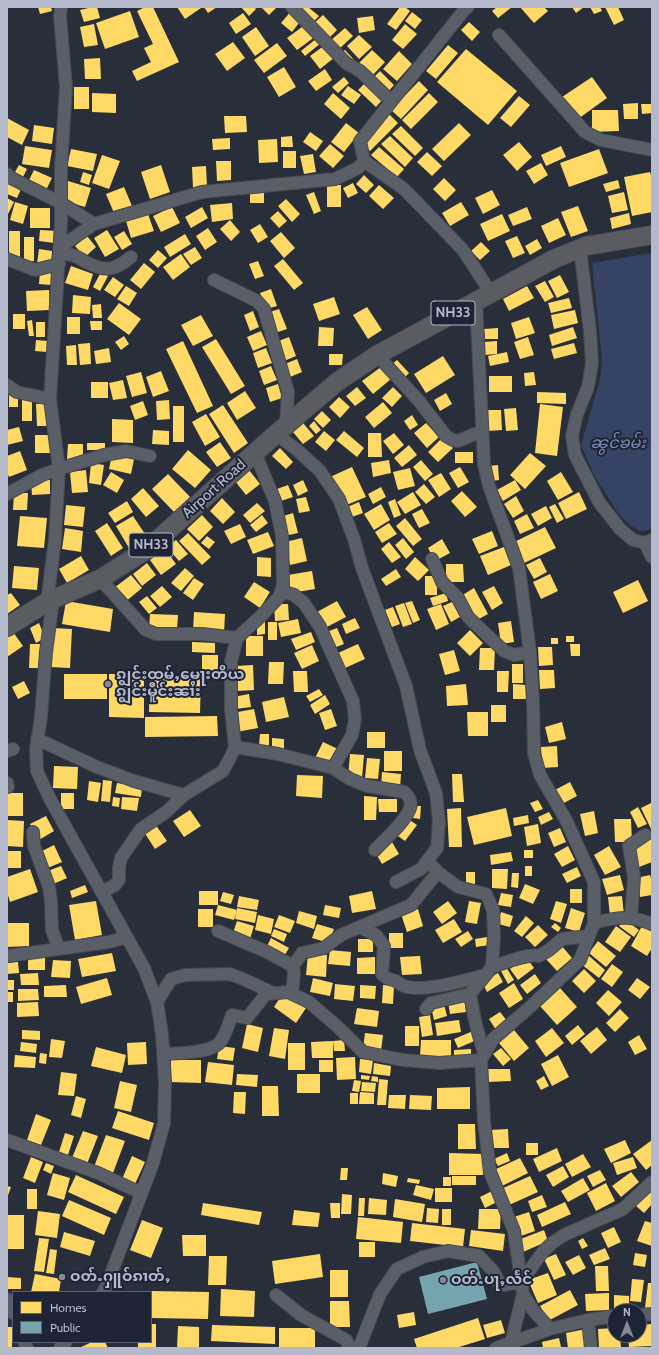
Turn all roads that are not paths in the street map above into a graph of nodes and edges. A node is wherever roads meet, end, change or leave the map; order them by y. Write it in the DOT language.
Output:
graph roads {
  1 [pos="61,7"];
  2 [pos="292,7"];
  3 [pos="468,7"];
  4 [pos="499,35"];
  5 [pos="391,101"];
  6 [pos="652,150"];
  7 [pos="364,161"];
  8 [pos="7,174"];
  9 [pos="61,203"];
  10 [pos="94,224"];
  11 [pos="652,235"];
  12 [pos="580,248"];
  13 [pos="60,255"];
  14 [pos="131,257"];
  15 [pos="7,259"];
  16 [pos="214,280"];
  17 [pos="491,292"];
  18 [pos="476,301"];
  19 [pos="377,355"];
  20 [pos="7,385"];
  21 [pos="50,399"];
  22 [pos="281,430"];
  23 [pos="482,431"];
  24 [pos="255,453"];
  25 [pos="150,456"];
  26 [pos="59,469"];
  27 [pos="7,494"];
  28 [pos="649,541"];
  29 [pos="652,557"];
  30 [pos="432,559"];
  31 [pos="100,579"];
  32 [pos="281,591"];
  33 [pos="50,601"];
  34 [pos="7,627"];
  35 [pos="237,638"];
  36 [pos="530,652"];
  37 [pos="38,739"];
  38 [pos="235,747"];
  39 [pos="333,768"];
  40 [pos="184,795"];
  41 [pos="32,832"];
  42 [pos="645,835"];
  43 [pos="375,850"];
  44 [pos="427,861"];
  45 [pos="438,872"];
  46 [pos="396,882"];
  47 [pos="102,892"];
  48 [pos="632,918"];
  49 [pos="594,923"];
  50 [pos="652,924"];
  51 [pos="359,927"];
  52 [pos="218,931"];
  53 [pos="589,936"];
  54 [pos="127,937"];
  55 [pos="59,949"];
  56 [pos="7,956"];
  57 [pos="293,966"];
  58 [pos="488,971"];
  59 [pos="273,993"];
  60 [pos="292,994"];
  61 [pos="470,994"];
  62 [pos="157,1002"];
  63 [pos="426,1009"];
  64 [pos="163,1054"];
  65 [pos="483,1057"];
  66 [pos="7,1140"];
  67 [pos="652,1182"];
  68 [pos="141,1193"];
  69 [pos="522,1288"];
  70 [pos="104,1291"];
  71 [pos="276,1295"];
  72 [pos="7,1299"];
  73 [pos="12,1311"];
  74 [pos="607,1317"];
  75 [pos="588,1320"];
  76 [pos="550,1329"];
  77 [pos="512,1345"];
  78 [pos="350,1348"];
  79 [pos="359,1348"];
  80 [pos="496,1348"];
  81 [pos="591,1348"];
  1 -- 9 [label="street"];
  2 -- 5 [label="street"];
  3 -- 5 [label="street"];
  4 -- 6 [label="street"];
  5 -- 7 [label="street"];
  7 -- 10 [label="street"];
  7 -- 17 [label="street"];
  8 -- 9 [label="street"];
  9 -- 10 [label="street"];
  9 -- 13 [label="street"];
  10 -- 13 [label="street"];
  11 -- 12 [label="highway, NH33"];
  12 -- 17 [label="highway, NH33"];
  12 -- 28 [label="street"];
  13 -- 14 [label="street"];
  13 -- 15 [label="street"];
  13 -- 21 [label="street"];
  16 -- 22 [label="street"];
  17 -- 18 [label="highway, NH33"];
  18 -- 19 [label="highway, NH33"];
  18 -- 23 [label="street"];
  19 -- 22 [label="highway, NH33"];
  19 -- 23 [label="street"];
  20 -- 21 [label="street"];
  21 -- 26 [label="street"];
  22 -- 24 [label="highway, Airport Road / NH33"];
  22 -- 44 [label="street"];
  23 -- 36 [label="street"];
  24 -- 31 [label="highway, Airport Road / NH33"];
  24 -- 32 [label="street"];
  25 -- 26 [label="street"];
  26 -- 27 [label="street"];
  26 -- 33 [label="street"];
  28 -- 29 [label="street"];
  30 -- 36 [label="street"];
  31 -- 33 [label="highway, Airport Road / NH33"];
  31 -- 35 [label="street"];
  32 -- 35 [label="street"];
  32 -- 39 [label="street"];
  33 -- 34 [label="highway, Airport Road / NH33"];
  33 -- 37 [label="street"];
  35 -- 38 [label="street"];
  36 -- 49 [label="street"];
  37 -- 40 [label="street"];
  37 -- 47 [label="street"];
  38 -- 39 [label="street"];
  38 -- 40 [label="street"];
  39 -- 43 [label="street"];
  40 -- 47 [label="street"];
  41 -- 55 [label="street"];
  42 -- 48 [label="street"];
  44 -- 45 [label="street"];
  44 -- 46 [label="street"];
  45 -- 51 [label="street"];
  45 -- 58 [label="street"];
  47 -- 54 [label="street"];
  48 -- 49 [label="street"];
  48 -- 50 [label="street"];
  49 -- 53 [label="street"];
  51 -- 57 [label="street"];
  51 -- 58 [label="street"];
  52 -- 57 [label="street"];
  53 -- 58 [label="street"];
  53 -- 65 [label="street"];
  54 -- 55 [label="street"];
  54 -- 62 [label="street"];
  55 -- 56 [label="street"];
  57 -- 60 [label="street"];
  58 -- 61 [label="street"];
  59 -- 60 [label="street"];
  59 -- 62 [label="street"];
  59 -- 64 [label="street"];
  60 -- 65 [label="street"];
  61 -- 63 [label="street"];
  61 -- 65 [label="street"];
  62 -- 64 [label="street"];
  64 -- 68 [label="street"];
  65 -- 69 [label="street"];
  66 -- 68 [label="street"];
  67 -- 69 [label="street"];
  68 -- 70 [label="street"];
  69 -- 76 [label="street"];
  69 -- 77 [label="street"];
  69 -- 79 [label="street"];
  71 -- 78 [label="street"];
  72 -- 73 [label="street"];
  74 -- 75 [label="street"];
  75 -- 76 [label="street"];
  75 -- 81 [label="street"];
  76 -- 77 [label="street"];
  77 -- 80 [label="street"];
}
